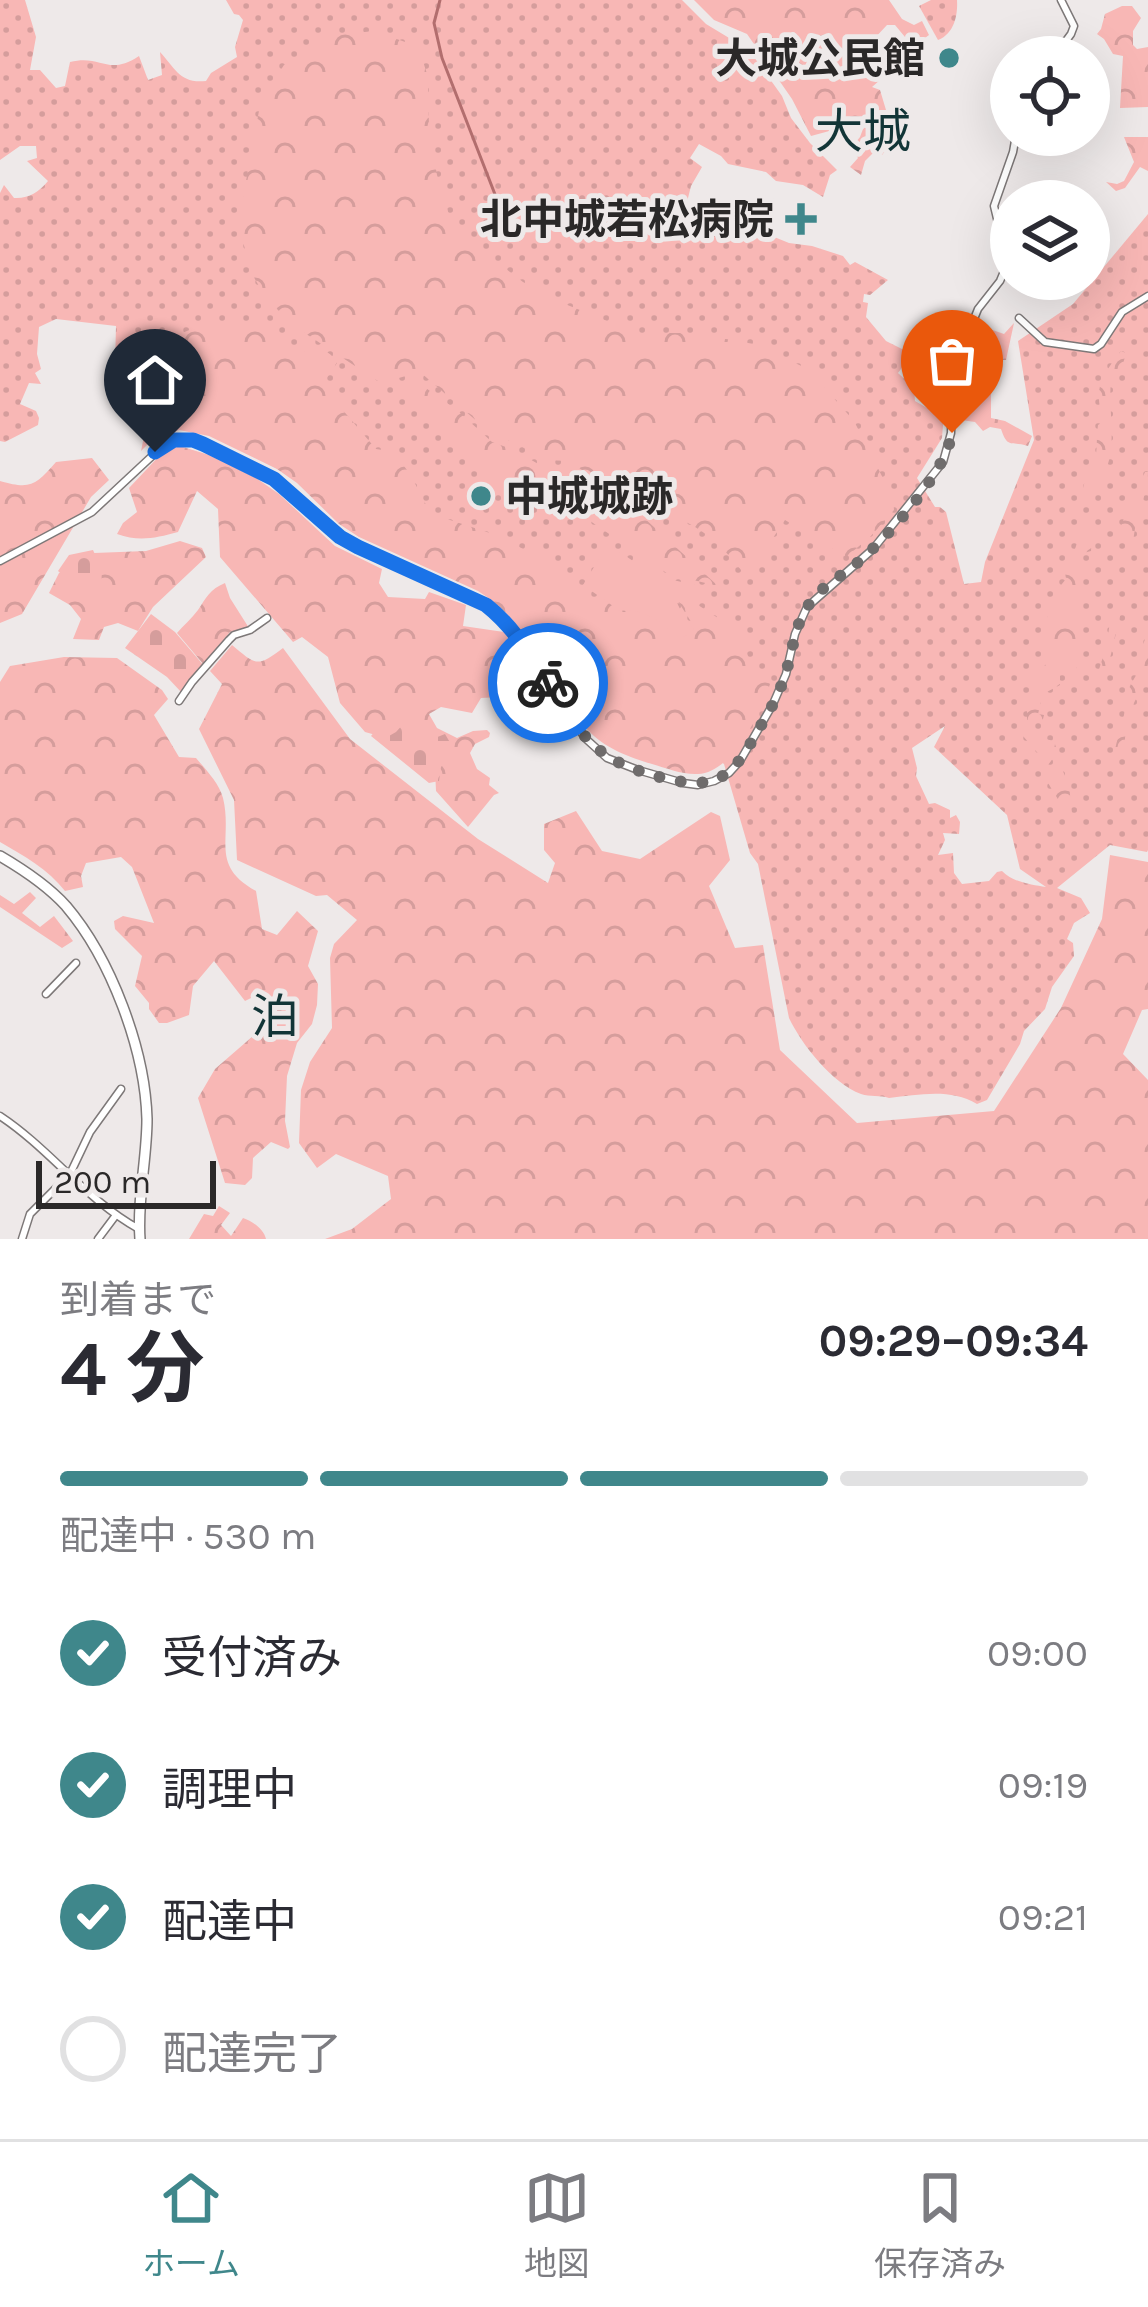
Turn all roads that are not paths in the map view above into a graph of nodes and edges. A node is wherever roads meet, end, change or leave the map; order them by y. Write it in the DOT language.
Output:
graph roads {
  1 [pos="1061,0"];
  2 [pos="1070,36"];
  3 [pos="1011,156"];
  4 [pos="1148,296"];
  5 [pos="1018,318"];
  6 [pos="0,560"];
  7 [pos="267,618"];
  8 [pos="179,701"];
  9 [pos="0,856"];
  10 [pos="76,963"];
  11 [pos="46,994"];
  12 [pos="122,1089"];
  13 [pos="0,1116"];
  14 [pos="68,1175"];
  15 [pos="116,1215"];
  16 [pos="140,1234"];
  17 [pos="22,1239"];
  18 [pos="98,1239"];
  1 -- 2 [label="main road"];
  3 -- 6 [label="main road"];
  4 -- 5 [label="main road"];
  7 -- 8 [label="main road"];
  9 -- 16 [label="highway"];
  10 -- 11 [label="main road"];
  12 -- 14 [label="main road"];
  13 -- 14 [label="main road"];
  14 -- 15 [label="main road"];
  14 -- 17 [label="main road"];
  15 -- 16 [label="main road"];
  15 -- 18 [label="main road"];
}
